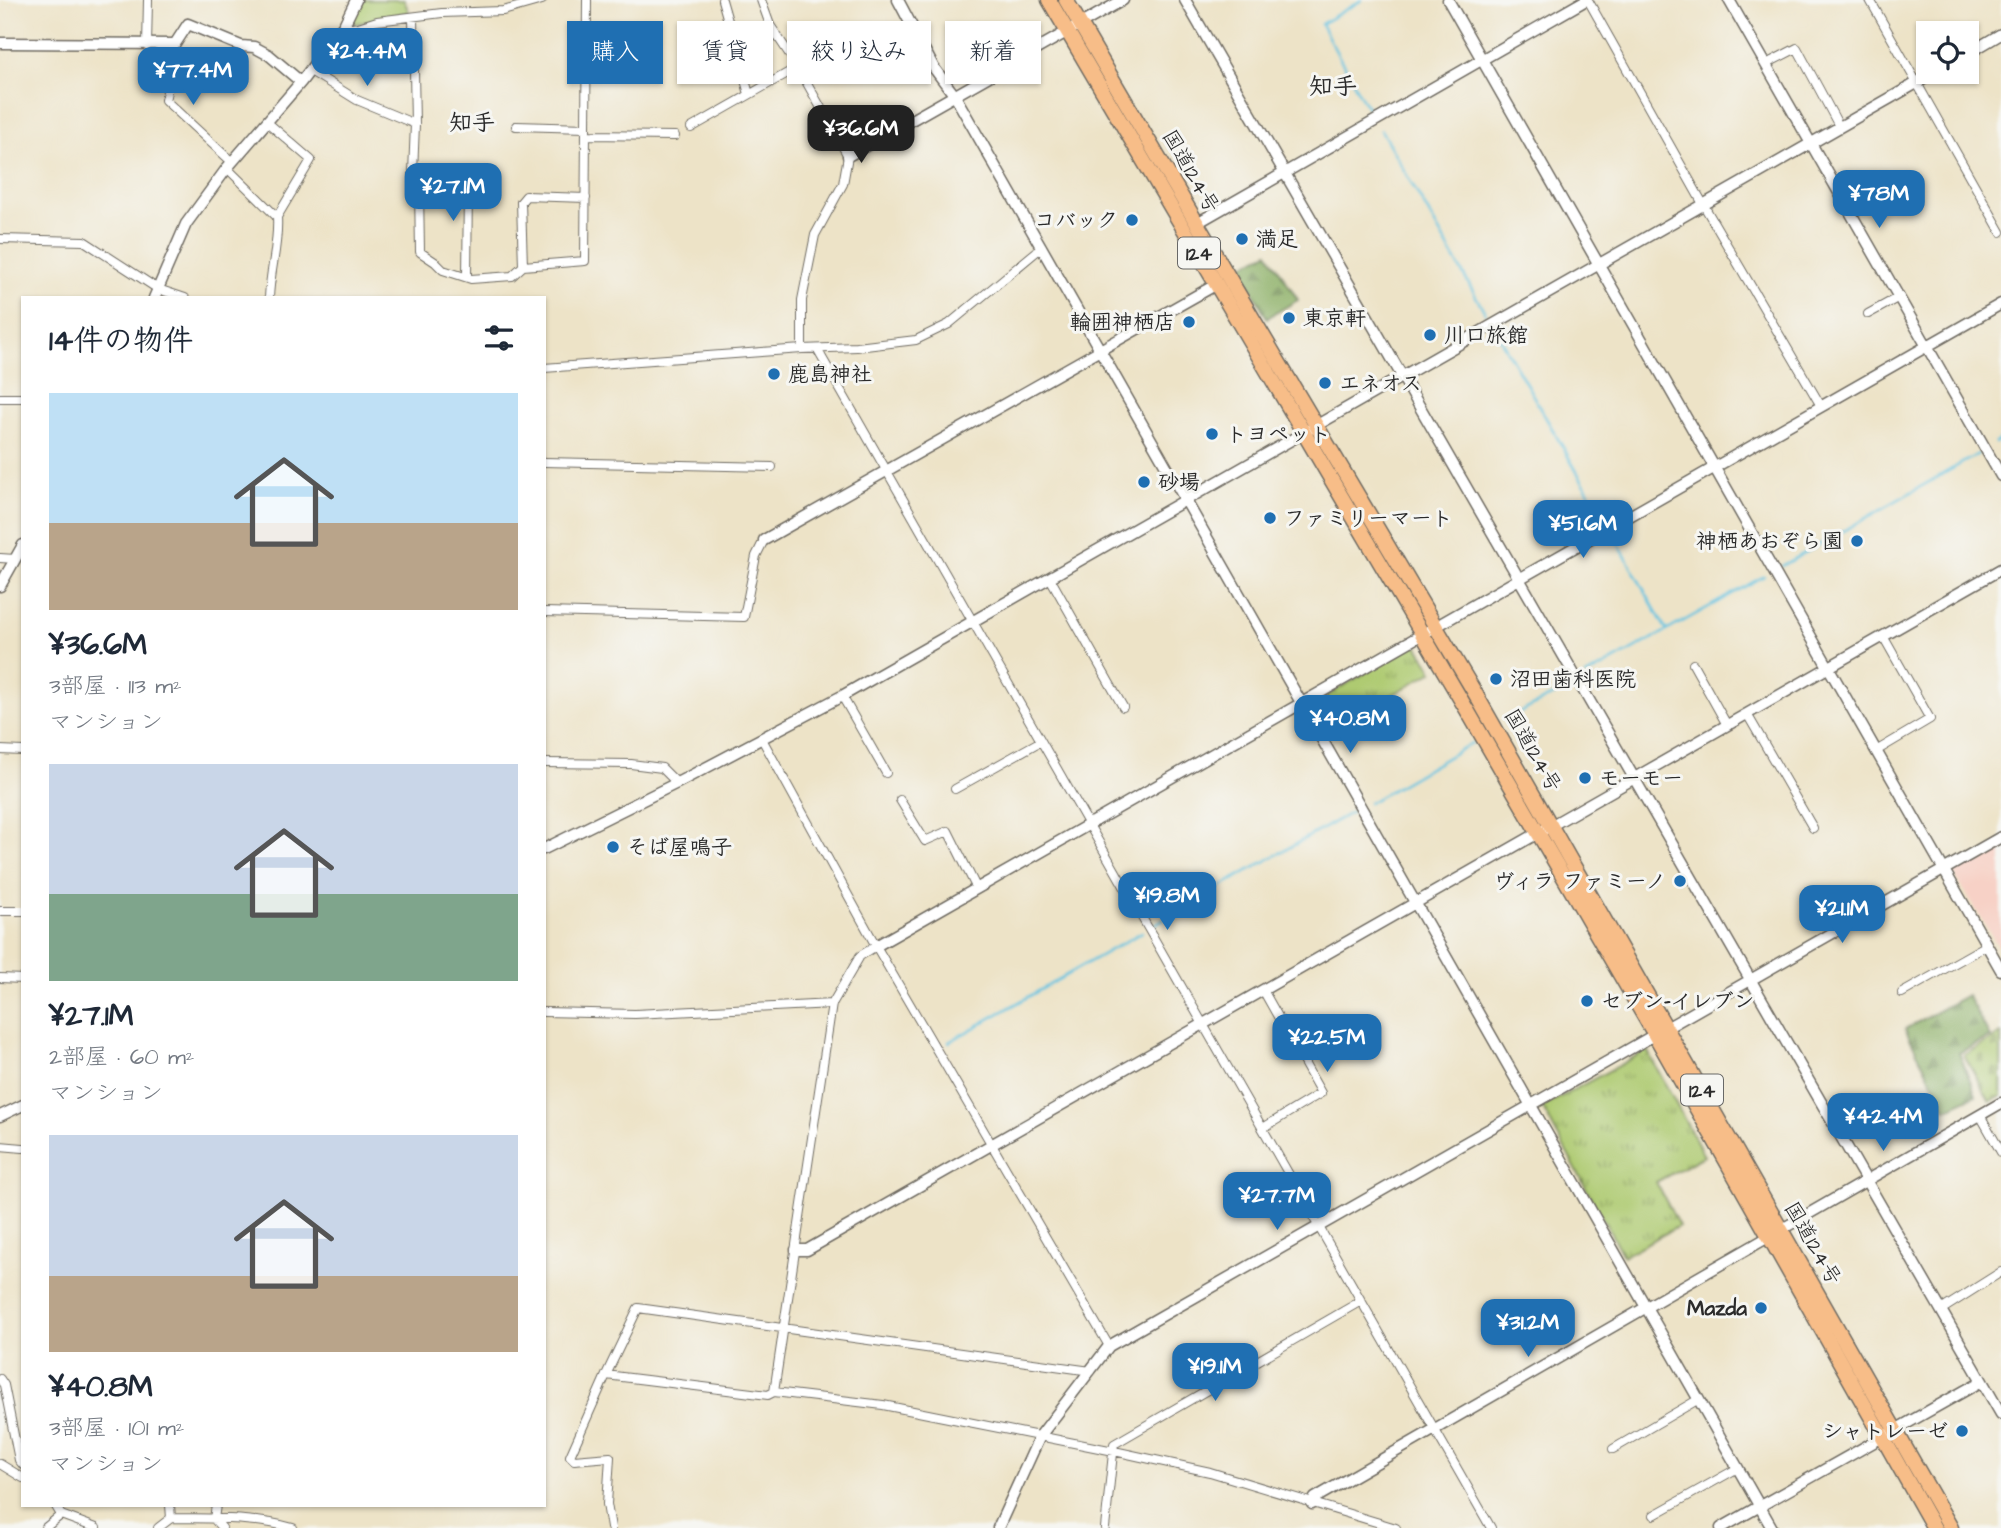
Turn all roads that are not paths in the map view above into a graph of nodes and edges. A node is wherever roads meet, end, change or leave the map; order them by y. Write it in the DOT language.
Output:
graph roads {
  1 [pos="148,0"];
  2 [pos="356,0"];
  3 [pos="542,0"];
  4 [pos="587,0"];
  5 [pos="722,0"];
  6 [pos="761,0"];
  7 [pos="898,0"];
  8 [pos="1049,0"];
  9 [pos="1066,0"];
  10 [pos="1123,0"];
  11 [pos="1185,0"];
  12 [pos="1448,0"];
  13 [pos="1587,0"];
  14 [pos="1729,0"];
  15 [pos="1870,0"];
  16 [pos="413,17"];
  17 [pos="344,25"];
  18 [pos="1075,28"];
  19 [pos="2001,34"];
  20 [pos="0,43"];
  21 [pos="175,44"];
  22 [pos="147,46"];
  23 [pos="1979,47"];
  24 [pos="787,50"];
  25 [pos="1482,60"];
  26 [pos="1766,64"];
  27 [pos="309,70"];
  28 [pos="787,73"];
  29 [pos="1916,80"];
  30 [pos="300,82"];
  31 [pos="1916,83"];
  32 [pos="808,84"];
  33 [pos="1918,84"];
  34 [pos="749,94"];
  35 [pos="955,96"];
  36 [pos="267,122"];
  37 [pos="415,124"];
  38 [pos="516,126"];
  39 [pos="1839,126"];
  40 [pos="691,128"];
  41 [pos="586,132"];
  42 [pos="675,136"];
  43 [pos="1811,143"];
  44 [pos="848,156"];
  45 [pos="230,165"];
  46 [pos="1285,173"];
  47 [pos="419,188"];
  48 [pos="586,198"];
  49 [pos="1703,204"];
  50 [pos="277,217"];
  51 [pos="1197,223"];
  52 [pos="2001,232"];
  53 [pos="0,239"];
  54 [pos="1042,247"];
  55 [pos="1599,264"];
  56 [pos="523,266"];
  57 [pos="467,277"];
  58 [pos="1217,284"];
  59 [pos="156,293"];
  60 [pos="173,296"];
  61 [pos="269,296"];
  62 [pos="1899,297"];
  63 [pos="2001,304"];
  64 [pos="1868,314"];
  65 [pos="1927,345"];
  66 [pos="802,349"];
  67 [pos="817,349"];
  68 [pos="1101,350"];
  69 [pos="546,368"];
  70 [pos="1402,376"];
  71 [pos="0,398"];
  72 [pos="21,398"];
  73 [pos="1821,406"];
  74 [pos="1310,428"];
  75 [pos="546,462"];
  76 [pos="772,467"];
  77 [pos="1715,467"];
  78 [pos="887,472"];
  79 [pos="2001,476"];
  80 [pos="1186,499"];
  81 [pos="764,540"];
  82 [pos="21,548"];
  83 [pos="0,558"];
  84 [pos="15,559"];
  85 [pos="2001,569"];
  86 [pos="1050,578"];
  87 [pos="1519,579"];
  88 [pos="0,586"];
  89 [pos="546,612"];
  90 [pos="974,622"];
  91 [pos="1430,631"];
  92 [pos="1884,636"];
  93 [pos="1693,664"];
  94 [pos="1829,667"];
  95 [pos="842,696"];
  96 [pos="1302,702"];
  97 [pos="1123,707"];
  98 [pos="1747,714"];
  99 [pos="1727,725"];
  100 [pos="762,739"];
  101 [pos="1041,741"];
  102 [pos="0,750"];
  103 [pos="21,751"];
  104 [pos="1876,751"];
  105 [pos="546,763"];
  106 [pos="886,773"];
  107 [pos="1634,779"];
  108 [pos="677,783"];
  109 [pos="955,789"];
  110 [pos="900,800"];
  111 [pos="1088,825"];
  112 [pos="1813,828"];
  113 [pos="1545,829"];
  114 [pos="2001,837"];
  115 [pos="546,848"];
  116 [pos="1944,869"];
  117 [pos="977,889"];
  118 [pos="1416,903"];
  119 [pos="0,911"];
  120 [pos="21,911"];
  121 [pos="1987,945"];
  122 [pos="876,946"];
  123 [pos="2001,970"];
  124 [pos="0,978"];
  125 [pos="21,979"];
  126 [pos="1749,979"];
  127 [pos="1263,990"];
  128 [pos="1902,993"];
  129 [pos="832,1004"];
  130 [pos="546,1012"];
  131 [pos="1204,1024"];
  132 [pos="1661,1030"];
  133 [pos="2001,1103"];
  134 [pos="1531,1104"];
  135 [pos="21,1106"];
  136 [pos="1980,1115"];
  137 [pos="0,1116"];
  138 [pos="1263,1128"];
  139 [pos="993,1145"];
  140 [pos="0,1146"];
  141 [pos="21,1147"];
  142 [pos="2001,1152"];
  143 [pos="1867,1180"];
  144 [pos="1319,1226"];
  145 [pos="1775,1233"];
  146 [pos="796,1250"];
  147 [pos="2001,1272"];
  148 [pos="1361,1301"];
  149 [pos="1647,1308"];
  150 [pos="1941,1310"];
  151 [pos="784,1329"];
  152 [pos="1110,1346"];
  153 [pos="1091,1371"];
  154 [pos="606,1376"];
  155 [pos="0,1379"];
  156 [pos="1982,1381"];
  157 [pos="775,1392"];
  158 [pos="1699,1399"];
  159 [pos="2001,1414"];
  160 [pos="1436,1430"];
  161 [pos="1896,1430"];
  162 [pos="1040,1436"];
  163 [pos="1882,1437"];
  164 [pos="1613,1449"];
  165 [pos="1114,1451"];
  166 [pos="21,1462"];
  167 [pos="0,1464"];
  168 [pos="1738,1468"];
  169 [pos="21,1477"];
  170 [pos="1312,1504"];
  171 [pos="1759,1506"];
  172 [pos="56,1507"];
  173 [pos="170,1507"];
  174 [pos="216,1507"];
  175 [pos="61,1515"];
  176 [pos="1654,1515"];
  177 [pos="171,1518"];
  178 [pos="214,1520"];
  179 [pos="45,1528"];
  180 [pos="96,1528"];
  181 [pos="158,1528"];
  182 [pos="222,1528"];
  183 [pos="293,1528"];
  184 [pos="611,1528"];
  185 [pos="998,1528"];
  186 [pos="1105,1528"];
  187 [pos="1396,1528"];
  188 [pos="1491,1528"];
  189 [pos="1721,1528"];
  190 [pos="1772,1528"];
  191 [pos="1934,1528"];
  192 [pos="1951,1528"];
  1 -- 22 [label="street"];
  2 -- 17 [label="street"];
  3 -- 16 [label="street"];
  4 -- 41 [label="street"];
  5 -- 34 [label="street"];
  6 -- 24 [label="street"];
  7 -- 35 [label="street"];
  8 -- 18 [label="highway, 国道124号 / 124"];
  9 -- 18 [label="highway, 国道124号 / 124"];
  10 -- 18 [label="street"];
  11 -- 46 [label="street"];
  12 -- 25 [label="street"];
  13 -- 25 [label="street"];
  13 -- 49 [label="street"];
  14 -- 26 [label="street"];
  15 -- 29 [label="street"];
  16 -- 17 [label="street"];
  16 -- 37 [label="street"];
  17 -- 27 [label="street"];
  18 -- 35 [label="street"];
  18 -- 51 [label="highway, 国道124号 / 124"];
  18 -- 58 [label="highway, 国道124号 / 124"];
  19 -- 23 [label="street"];
  20 -- 22 [label="street"];
  21 -- 22 [label="street"];
  21 -- 30 [label="street"];
  21 -- 45 [label="street"];
  25 -- 46 [label="street"];
  25 -- 55 [label="street"];
  26 -- 39 [label="street"];
  26 -- 43 [label="street"];
  27 -- 30 [label="street"];
  27 -- 37 [label="street"];
  28 -- 34 [label="street"];
  30 -- 36 [label="street"];
  31 -- 39 [label="street"];
  32 -- 44 [label="street"];
  33 -- 52 [label="street"];
  34 -- 40 [label="street"];
  35 -- 44 [label="street"];
  35 -- 54 [label="street"];
  36 -- 45 [label="street"];
  36 -- 50 [label="street"];
  37 -- 47 [label="street"];
  38 -- 41 [label="street"];
  39 -- 43 [label="street"];
  41 -- 42 [label="street"];
  41 -- 48 [label="street"];
  43 -- 49 [label="street"];
  43 -- 62 [label="street"];
  44 -- 66 [label="street"];
  45 -- 50 [label="street"];
  45 -- 59 [label="street"];
  46 -- 51 [label="street"];
  46 -- 70 [label="street"];
  47 -- 57 [label="street"];
  47 -- 57 [label="street"];
  48 -- 56 [label="street"];
  48 -- 56 [label="street"];
  49 -- 55 [label="street"];
  49 -- 73 [label="street"];
  50 -- 61 [label="street"];
  51 -- 74 [label="highway, 国道124号 / 124"];
  53 -- 59 [label="street"];
  54 -- 67 [label="street"];
  54 -- 68 [label="street"];
  55 -- 70 [label="street"];
  55 -- 77 [label="street"];
  56 -- 57 [label="street"];
  58 -- 68 [label="street"];
  58 -- 74 [label="highway, 国道124号 / 124"];
  59 -- 60 [label="street"];
  62 -- 64 [label="street"];
  62 -- 65 [label="street"];
  63 -- 65 [label="street"];
  65 -- 73 [label="street"];
  65 -- 79 [label="street"];
  66 -- 67 [label="street"];
  66 -- 69 [label="street"];
  67 -- 78 [label="street"];
  68 -- 78 [label="street"];
  68 -- 80 [label="street"];
  70 -- 74 [label="street"];
  70 -- 87 [label="street"];
  71 -- 72 [label="street"];
  73 -- 77 [label="street"];
  74 -- 80 [label="street"];
  74 -- 91 [label="highway, 国道124号 / 124"];
  75 -- 76 [label="street"];
  77 -- 87 [label="street"];
  77 -- 94 [label="street"];
  78 -- 81 [label="street"];
  78 -- 90 [label="street"];
  80 -- 86 [label="street"];
  80 -- 96 [label="street"];
  81 -- 89 [label="street"];
  82 -- 84 [label="street"];
  83 -- 84 [label="street"];
  84 -- 88 [label="street"];
  85 -- 92 [label="street"];
  86 -- 90 [label="street"];
  86 -- 97 [label="street"];
  87 -- 91 [label="street"];
  87 -- 107 [label="street"];
  90 -- 95 [label="street"];
  90 -- 101 [label="street"];
  91 -- 96 [label="street"];
  91 -- 113 [label="highway, 国道124号 / 124"];
  92 -- 94 [label="street"];
  92 -- 104 [label="street"];
  93 -- 99 [label="street"];
  94 -- 98 [label="street"];
  94 -- 104 [label="street"];
  95 -- 100 [label="street"];
  95 -- 106 [label="street"];
  96 -- 111 [label="street"];
  96 -- 118 [label="street"];
  98 -- 99 [label="street"];
  98 -- 112 [label="street"];
  99 -- 107 [label="street"];
  100 -- 108 [label="street"];
  100 -- 122 [label="street"];
  101 -- 109 [label="street"];
  101 -- 111 [label="street"];
  102 -- 103 [label="street"];
  104 -- 116 [label="street"];
  105 -- 108 [label="street"];
  107 -- 113 [label="street"];
  107 -- 126 [label="street"];
  108 -- 115 [label="street"];
  110 -- 117 [label="street"];
  111 -- 117 [label="street"];
  111 -- 131 [label="street"];
  113 -- 118 [label="street"];
  113 -- 132 [label="highway, 国道124号 / 124"];
  114 -- 116 [label="street"];
  116 -- 121 [label="street"];
  116 -- 126 [label="street"];
  117 -- 122 [label="street"];
  118 -- 127 [label="street"];
  118 -- 134 [label="street"];
  119 -- 120 [label="street"];
  121 -- 123 [label="street"];
  121 -- 128 [label="street"];
  122 -- 129 [label="street"];
  122 -- 139 [label="street"];
  124 -- 125 [label="street"];
  126 -- 132 [label="street"];
  126 -- 143 [label="street"];
  127 -- 131 [label="street"];
  127 -- 138 [label="street"];
  129 -- 130 [label="street"];
  129 -- 146 [label="street"];
  131 -- 138 [label="street"];
  131 -- 139 [label="street"];
  132 -- 134 [label="street"];
  132 -- 145 [label="highway, 国道124号 / 124"];
  133 -- 136 [label="street"];
  134 -- 144 [label="street"];
  134 -- 149 [label="street"];
  135 -- 137 [label="street"];
  136 -- 142 [label="street"];
  136 -- 143 [label="street"];
  138 -- 144 [label="street"];
  139 -- 146 [label="street"];
  139 -- 152 [label="street"];
  140 -- 141 [label="street"];
  143 -- 145 [label="street"];
  143 -- 150 [label="street"];
  144 -- 148 [label="street"];
  144 -- 152 [label="street"];
  145 -- 149 [label="street"];
  145 -- 161 [label="highway, 国道124号 / 124"];
  145 -- 163 [label="highway, 国道124号 / 124"];
  146 -- 151 [label="street"];
  147 -- 150 [label="street"];
  148 -- 160 [label="street"];
  148 -- 165 [label="street"];
  149 -- 158 [label="street"];
  149 -- 160 [label="street"];
  150 -- 156 [label="street"];
  151 -- 153 [label="street"];
  151 -- 154 [label="street"];
  151 -- 157 [label="street"];
  152 -- 153 [label="street"];
  153 -- 162 [label="street"];
  154 -- 157 [label="street"];
  154 -- 184 [label="street"];
  155 -- 166 [label="street"];
  156 -- 159 [label="street"];
  156 -- 161 [label="street"];
  157 -- 162 [label="street"];
  158 -- 164 [label="street"];
  158 -- 168 [label="street"];
  160 -- 170 [label="street"];
  160 -- 188 [label="street"];
  161 -- 163 [label="street"];
  161 -- 192 [label="highway, 国道124号 / 124"];
  162 -- 165 [label="street"];
  162 -- 185 [label="street"];
  163 -- 171 [label="street"];
  163 -- 191 [label="highway, 国道124号 / 124"];
  165 -- 170 [label="street"];
  165 -- 186 [label="street"];
  167 -- 169 [label="street"];
  168 -- 171 [label="street"];
  168 -- 176 [label="street"];
  170 -- 187 [label="street"];
  171 -- 189 [label="street"];
  171 -- 190 [label="street"];
  172 -- 175 [label="street"];
  173 -- 177 [label="street"];
  174 -- 178 [label="street"];
  175 -- 179 [label="street"];
  175 -- 180 [label="street"];
  177 -- 178 [label="street"];
  177 -- 181 [label="street"];
  178 -- 182 [label="street"];
  178 -- 183 [label="street"];
}
